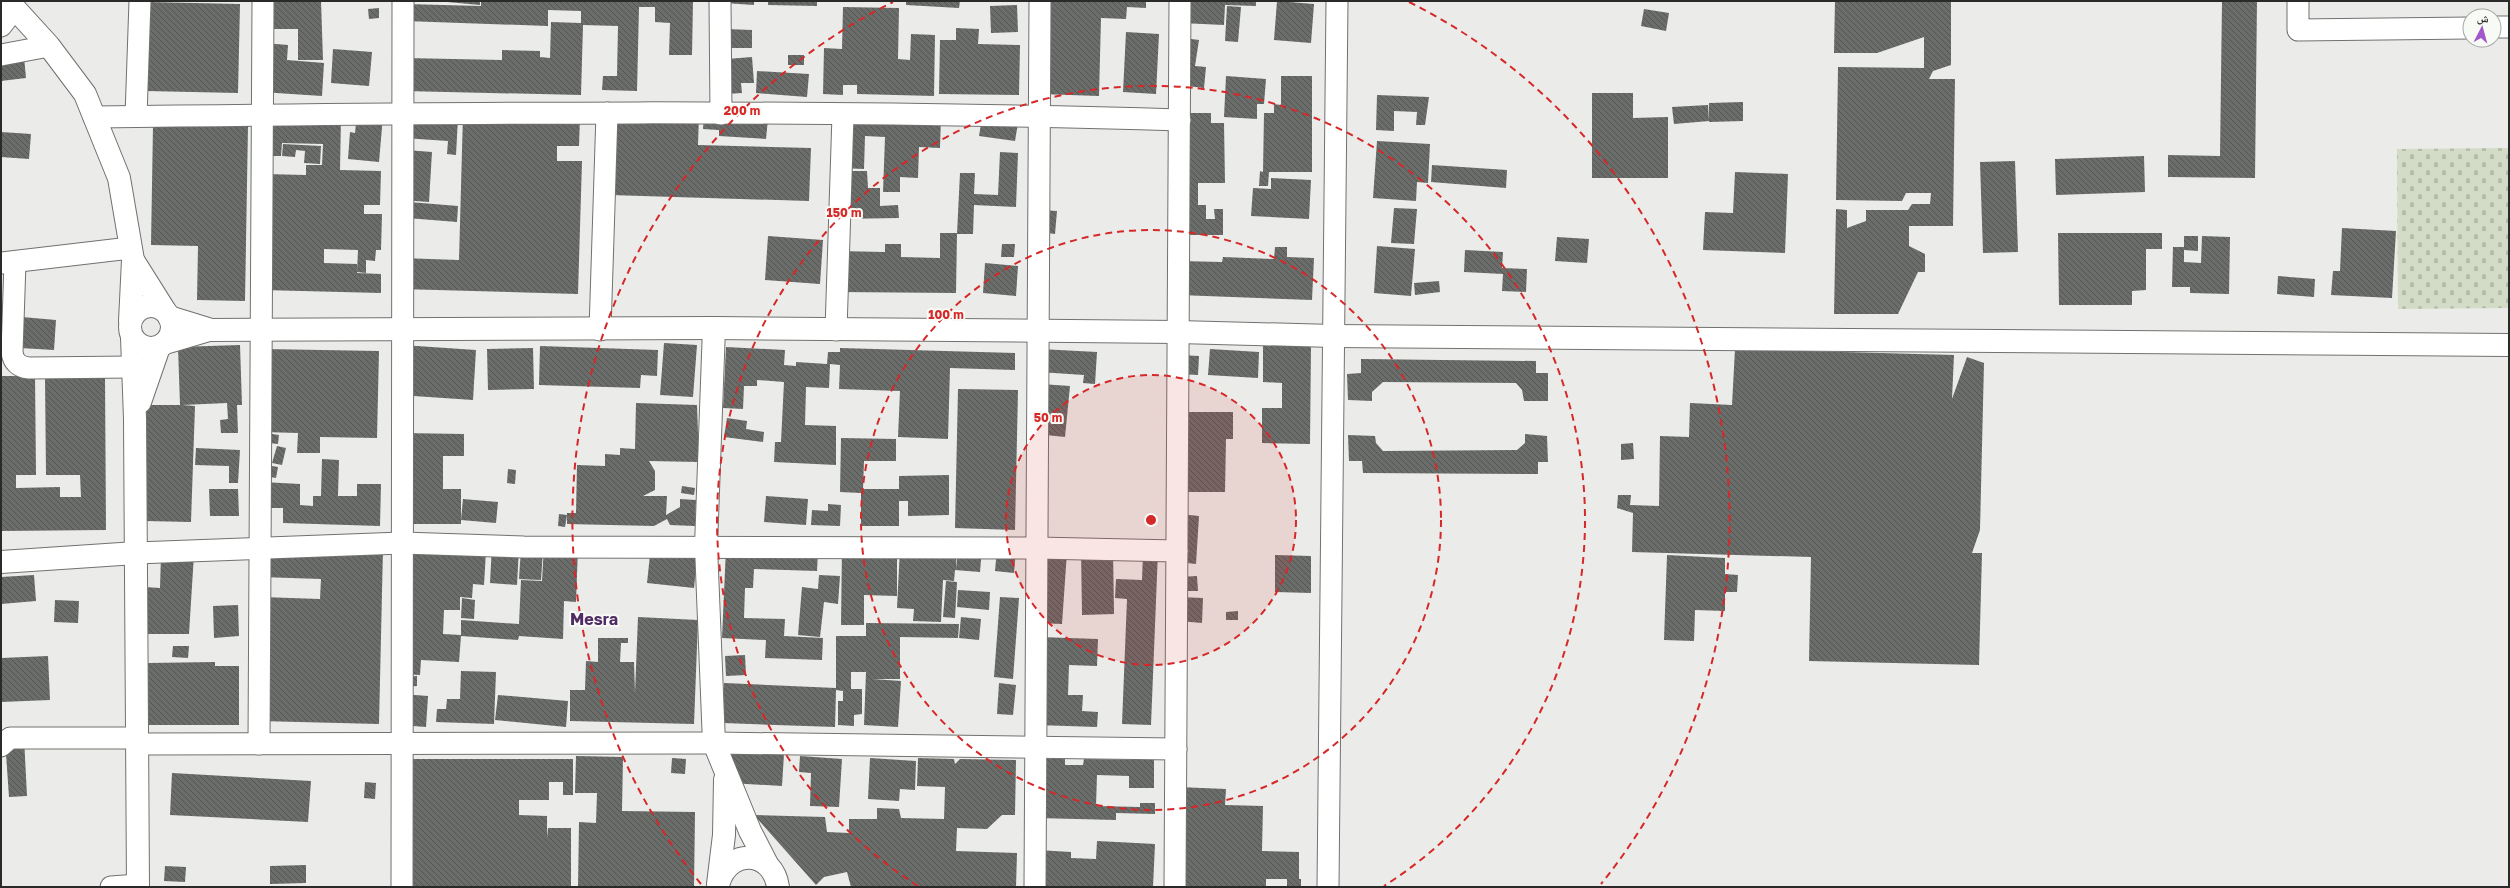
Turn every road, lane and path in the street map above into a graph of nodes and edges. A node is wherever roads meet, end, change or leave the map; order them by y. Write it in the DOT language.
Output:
graph roads {
  1 [pos="140,1"];
  2 [pos="263,1"];
  3 [pos="403,1"];
  4 [pos="720,1"];
  5 [pos="1040,1"];
  6 [pos="1180,1"];
  7 [pos="1337,1"];
  8 [pos="2298,1"];
  9 [pos="11,4"];
  10 [pos="1,26"];
  11 [pos="2462,28"];
  12 [pos="49,46"];
  13 [pos="1,55"];
  14 [pos="403,112"];
  15 [pos="607,113"];
  16 [pos="263,114"];
  17 [pos="722,114"];
  18 [pos="843,115"];
  19 [pos="136,116"];
  20 [pos="1040,116"];
  21 [pos="94,117"];
  22 [pos="1180,120"];
  23 [pos="132,254"];
  24 [pos="8,262"];
  25 [pos="167,314"];
  26 [pos="714,328"];
  27 [pos="131,329"];
  28 [pos="209,330"];
  29 [pos="263,330"];
  30 [pos="402,330"];
  31 [pos="600,330"];
  32 [pos="836,330"];
  33 [pos="1038,331"];
  34 [pos="1178,332"];
  35 [pos="1334,336"];
  36 [pos="162,345"];
  37 [pos="2509,345"];
  38 [pos="133,367"];
  39 [pos="135,419"];
  40 [pos="402,543"];
  41 [pos="706,546"];
  42 [pos="261,548"];
  43 [pos="1037,548"];
  44 [pos="1178,552"];
  45 [pos="136,553"];
  46 [pos="1,562"];
  47 [pos="137,741"];
  48 [pos="714,743"];
  49 [pos="259,744"];
  50 [pos="402,744"];
  51 [pos="1,746"];
  52 [pos="1037,748"];
  53 [pos="1176,749"];
  54 [pos="725,770"];
  55 [pos="777,880"];
  56 [pos="718,885"];
  57 [pos="138,886"];
  58 [pos="111,887"];
  59 [pos="402,887"];
  60 [pos="1035,887"];
  61 [pos="1175,887"];
  62 [pos="1328,887"];
  1 -- 19 [label="street"];
  2 -- 16 [label="street"];
  3 -- 14 [label="street"];
  4 -- 17 [label="street"];
  5 -- 20 [label="street"];
  6 -- 22 [label="street"];
  7 -- 35 [label="street"];
  8 -- 11 [label="street"];
  9 -- 10 [label="street"];
  9 -- 12 [label="main road"];
  12 -- 13 [label="street"];
  12 -- 21 [label="main road"];
  14 -- 15 [label="street"];
  14 -- 16 [label="street"];
  14 -- 30 [label="street"];
  15 -- 17 [label="street"];
  15 -- 31 [label="street"];
  16 -- 19 [label="street"];
  16 -- 29 [label="street"];
  17 -- 18 [label="street"];
  18 -- 20 [label="street"];
  18 -- 32 [label="street"];
  19 -- 21 [label="street"];
  20 -- 22 [label="street"];
  20 -- 33 [label="street"];
  21 -- 23 [label="main road"];
  22 -- 34 [label="street"];
  23 -- 24 [label="street"];
  23 -- 25 [label="main road"];
  23 -- 27 [label="main road"];
  24 -- 38 [label="street"];
  25 -- 27 [label="main road"];
  25 -- 28 [label="main road"];
  25 -- 36 [label="main road"];
  26 -- 31 [label="main road"];
  26 -- 32 [label="main road"];
  26 -- 41 [label="main road"];
  27 -- 36 [label="main road"];
  27 -- 38 [label="main road"];
  28 -- 29 [label="main road"];
  28 -- 36 [label="main road"];
  29 -- 30 [label="main road"];
  29 -- 42 [label="street"];
  30 -- 31 [label="main road"];
  30 -- 40 [label="street"];
  32 -- 33 [label="main road"];
  33 -- 34 [label="main road"];
  33 -- 43 [label="street"];
  34 -- 35 [label="main road"];
  34 -- 44 [label="street"];
  35 -- 37 [label="main road"];
  35 -- 62 [label="street"];
  36 -- 39 [label="main road"];
  38 -- 39 [label="main road"];
  39 -- 45 [label="main road"];
  40 -- 41 [label="street"];
  40 -- 42 [label="street"];
  40 -- 50 [label="street"];
  41 -- 43 [label="street"];
  41 -- 48 [label="main road"];
  42 -- 45 [label="street"];
  42 -- 49 [label="street"];
  43 -- 44 [label="street"];
  43 -- 52 [label="street"];
  44 -- 53 [label="street"];
  45 -- 46 [label="main road"];
  45 -- 47 [label="main road"];
  47 -- 49 [label="street"];
  47 -- 51 [label="street"];
  47 -- 57 [label="main road"];
  48 -- 50 [label="street"];
  48 -- 52 [label="street"];
  48 -- 54 [label="main road"];
  49 -- 50 [label="street"];
  50 -- 59 [label="street"];
  52 -- 53 [label="street"];
  52 -- 60 [label="street"];
  53 -- 61 [label="street"];
  54 -- 55 [label="main road"];
  54 -- 56 [label="main road"];
  55 -- 56 [label="main road"];
  57 -- 58 [label="street"];
}
